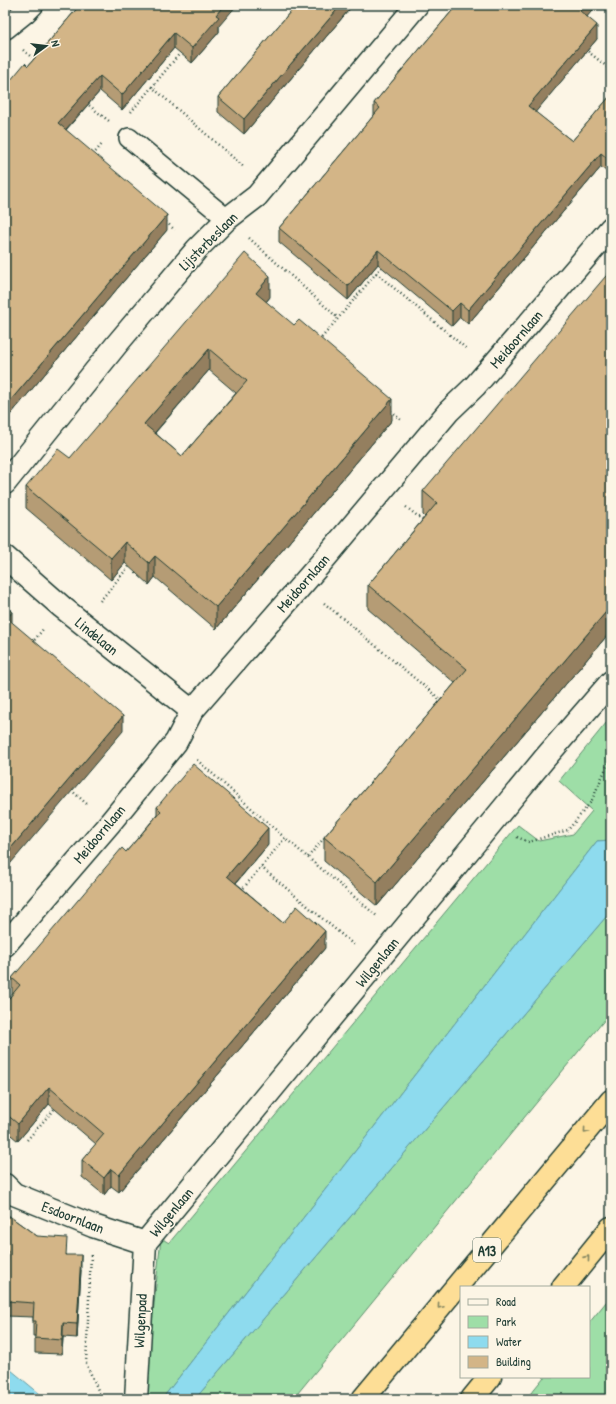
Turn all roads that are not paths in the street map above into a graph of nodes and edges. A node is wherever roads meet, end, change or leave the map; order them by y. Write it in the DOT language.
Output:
graph roads {
  1 [pos="32,5"];
  2 [pos="417,5"];
  3 [pos="7,25"];
  4 [pos="129,138"];
  5 [pos="227,219"];
  6 [pos="611,228"];
  7 [pos="5,482"];
  8 [pos="5,557"];
  9 [pos="611,682"];
  10 [pos="192,711"];
  11 [pos="5,945"];
  12 [pos="611,1101"];
  13 [pos="5,1185"];
  14 [pos="611,1228"];
  15 [pos="145,1243"];
  16 [pos="564,1286"];
  17 [pos="489,1378"];
  18 [pos="136,1399"];
  19 [pos="363,1399"];
  20 [pos="472,1399"];
  1 -- 3 [label="street"];
  2 -- 5 [label="street, Lijsterbeslaan"];
  4 -- 5 [label="lane"];
  5 -- 7 [label="street, Lijsterbeslaan"];
  6 -- 10 [label="street, Meidoornlaan"];
  8 -- 10 [label="street, Lindelaan"];
  9 -- 15 [label="street, Wilgenlaan"];
  10 -- 11 [label="street, Meidoornlaan"];
  12 -- 19 [label="highway, A13, one-way"];
  13 -- 15 [label="street, Esdoornlaan"];
  16 -- 14 [label="highway, one-way"];
  15 -- 18 [label="street, Wilgenpad"];
  17 -- 20 [label="highway"];
}
